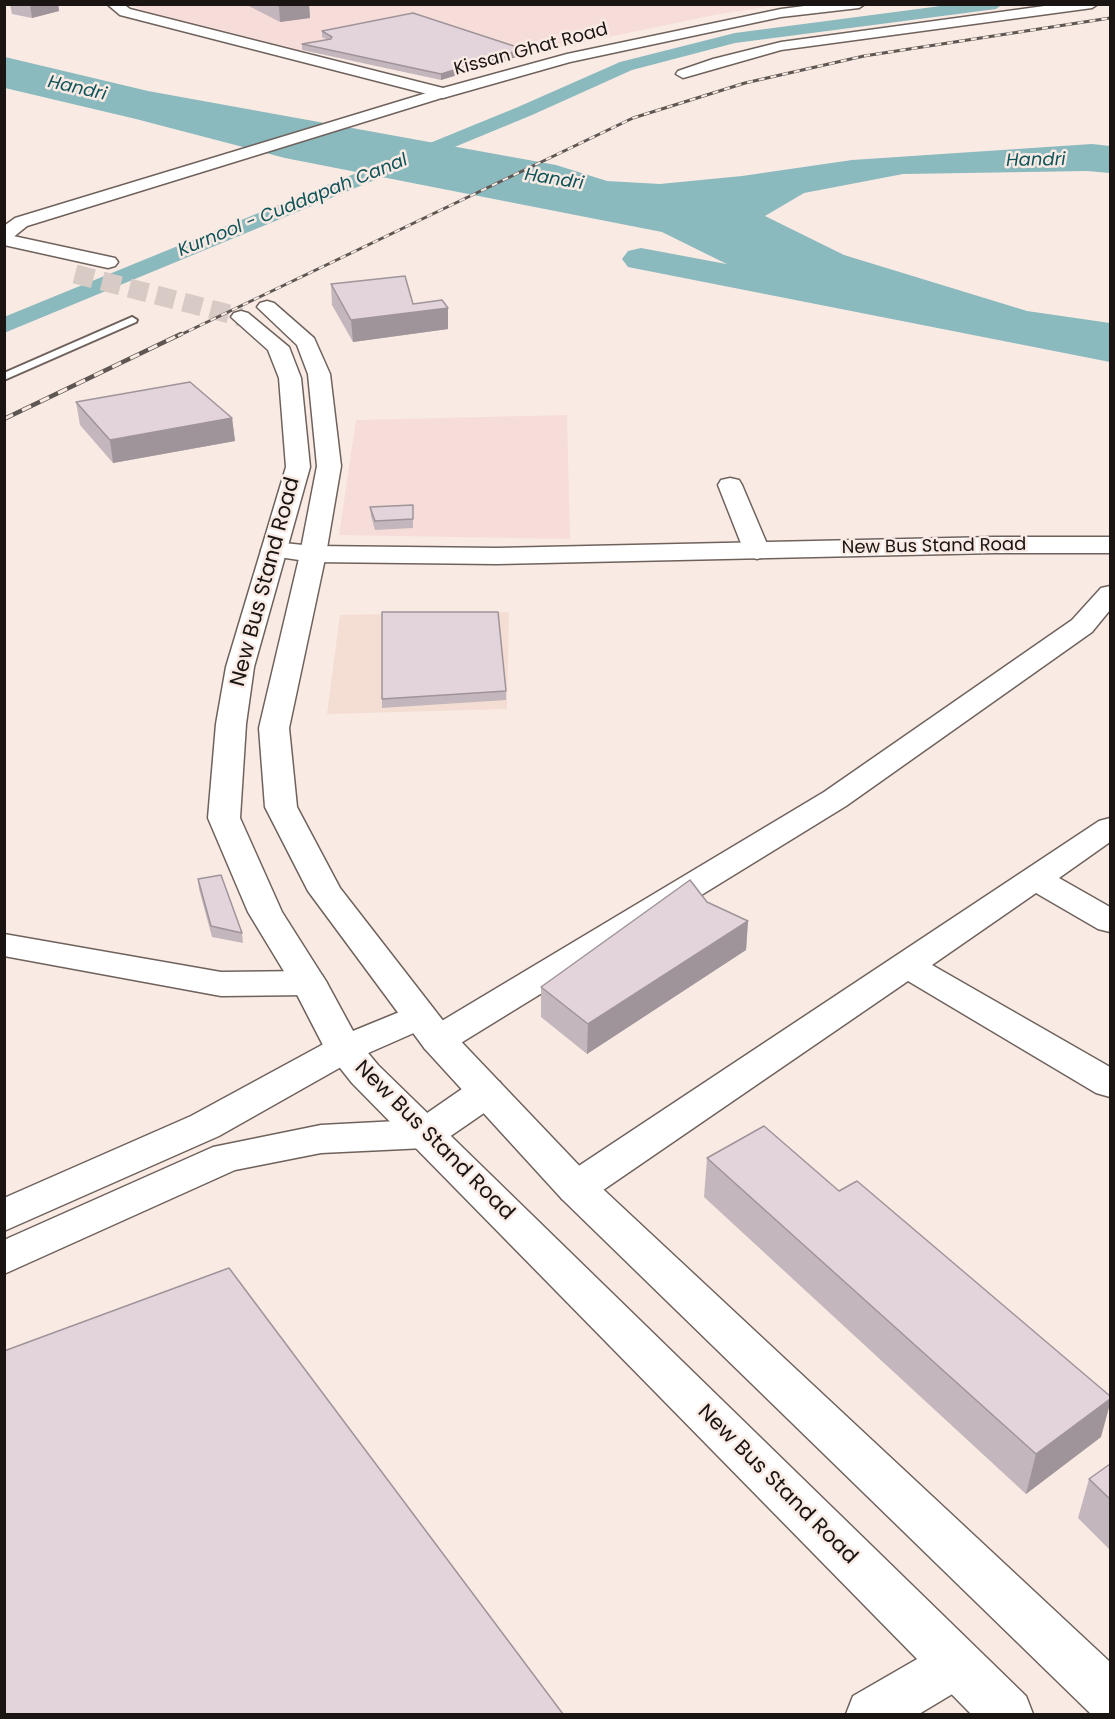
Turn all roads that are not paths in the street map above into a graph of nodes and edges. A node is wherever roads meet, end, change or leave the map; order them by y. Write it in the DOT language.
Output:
graph roads {
  1 [pos="113,4"];
  2 [pos="859,4"];
  3 [pos="1092,4"];
  4 [pos="683,74"];
  5 [pos="443,93"];
  6 [pos="4,235"];
  7 [pos="4,239"];
  8 [pos="15,261"];
  9 [pos="108,262"];
  10 [pos="75,274"];
  11 [pos="132,320"];
  12 [pos="4,377"];
  13 [pos="729,485"];
  14 [pos="1110,544"];
  15 [pos="274,550"];
  16 [pos="757,551"];
  17 [pos="313,554"];
  18 [pos="1110,594"];
  19 [pos="1110,828"];
  20 [pos="1036,879"];
  21 [pos="1110,921"];
  22 [pos="4,945"];
  23 [pos="908,966"];
  24 [pos="309,983"];
  25 [pos="429,1028"];
  26 [pos="344,1049"];
  27 [pos="1110,1084"];
  28 [pos="486,1092"];
  29 [pos="426,1134"];
  30 [pos="576,1188"];
  31 [pos="4,1216"];
  32 [pos="4,1258"];
  33 [pos="956,1664"];
  34 [pos="1110,1697"];
  35 [pos="872,1714"];
  36 [pos="1007,1714"];
  1 -- 5 [label="street, Kissan Ghat Road"];
  2 -- 5 [label="street, Kissan Ghat Road"];
  3 -- 4 [label="street"];
  5 -- 6 [label="street"];
  7 -- 9 [label="street"];
  8 -- 10 [label="street"];
  11 -- 12 [label="lane"];
  13 -- 16 [label="street"];
  14 -- 16 [label="street, New Bus Stand Road"];
  15 -- 17 [label="street"];
  15 -- 17 [label="street, New Bus Stand Road"];
  15 -- 24 [label="street, New Bus Stand Road"];
  16 -- 17 [label="street, New Bus Stand Road"];
  17 -- 25 [label="street, New Bus Stand Road"];
  18 -- 25 [label="street"];
  19 -- 20 [label="street"];
  20 -- 21 [label="street"];
  20 -- 23 [label="street"];
  22 -- 24 [label="street"];
  23 -- 27 [label="street"];
  23 -- 30 [label="street"];
  24 -- 26 [label="street, New Bus Stand Road"];
  25 -- 26 [label="street"];
  25 -- 28 [label="street, New Bus Stand Road"];
  26 -- 29 [label="street, New Bus Stand Road"];
  26 -- 31 [label="street"];
  28 -- 29 [label="street"];
  28 -- 30 [label="street, New Bus Stand Road"];
  29 -- 32 [label="street"];
  29 -- 33 [label="street, New Bus Stand Road"];
  30 -- 34 [label="street, New Bus Stand Road"];
  33 -- 35 [label="street"];
  33 -- 36 [label="street, New Bus Stand Road"];
}
